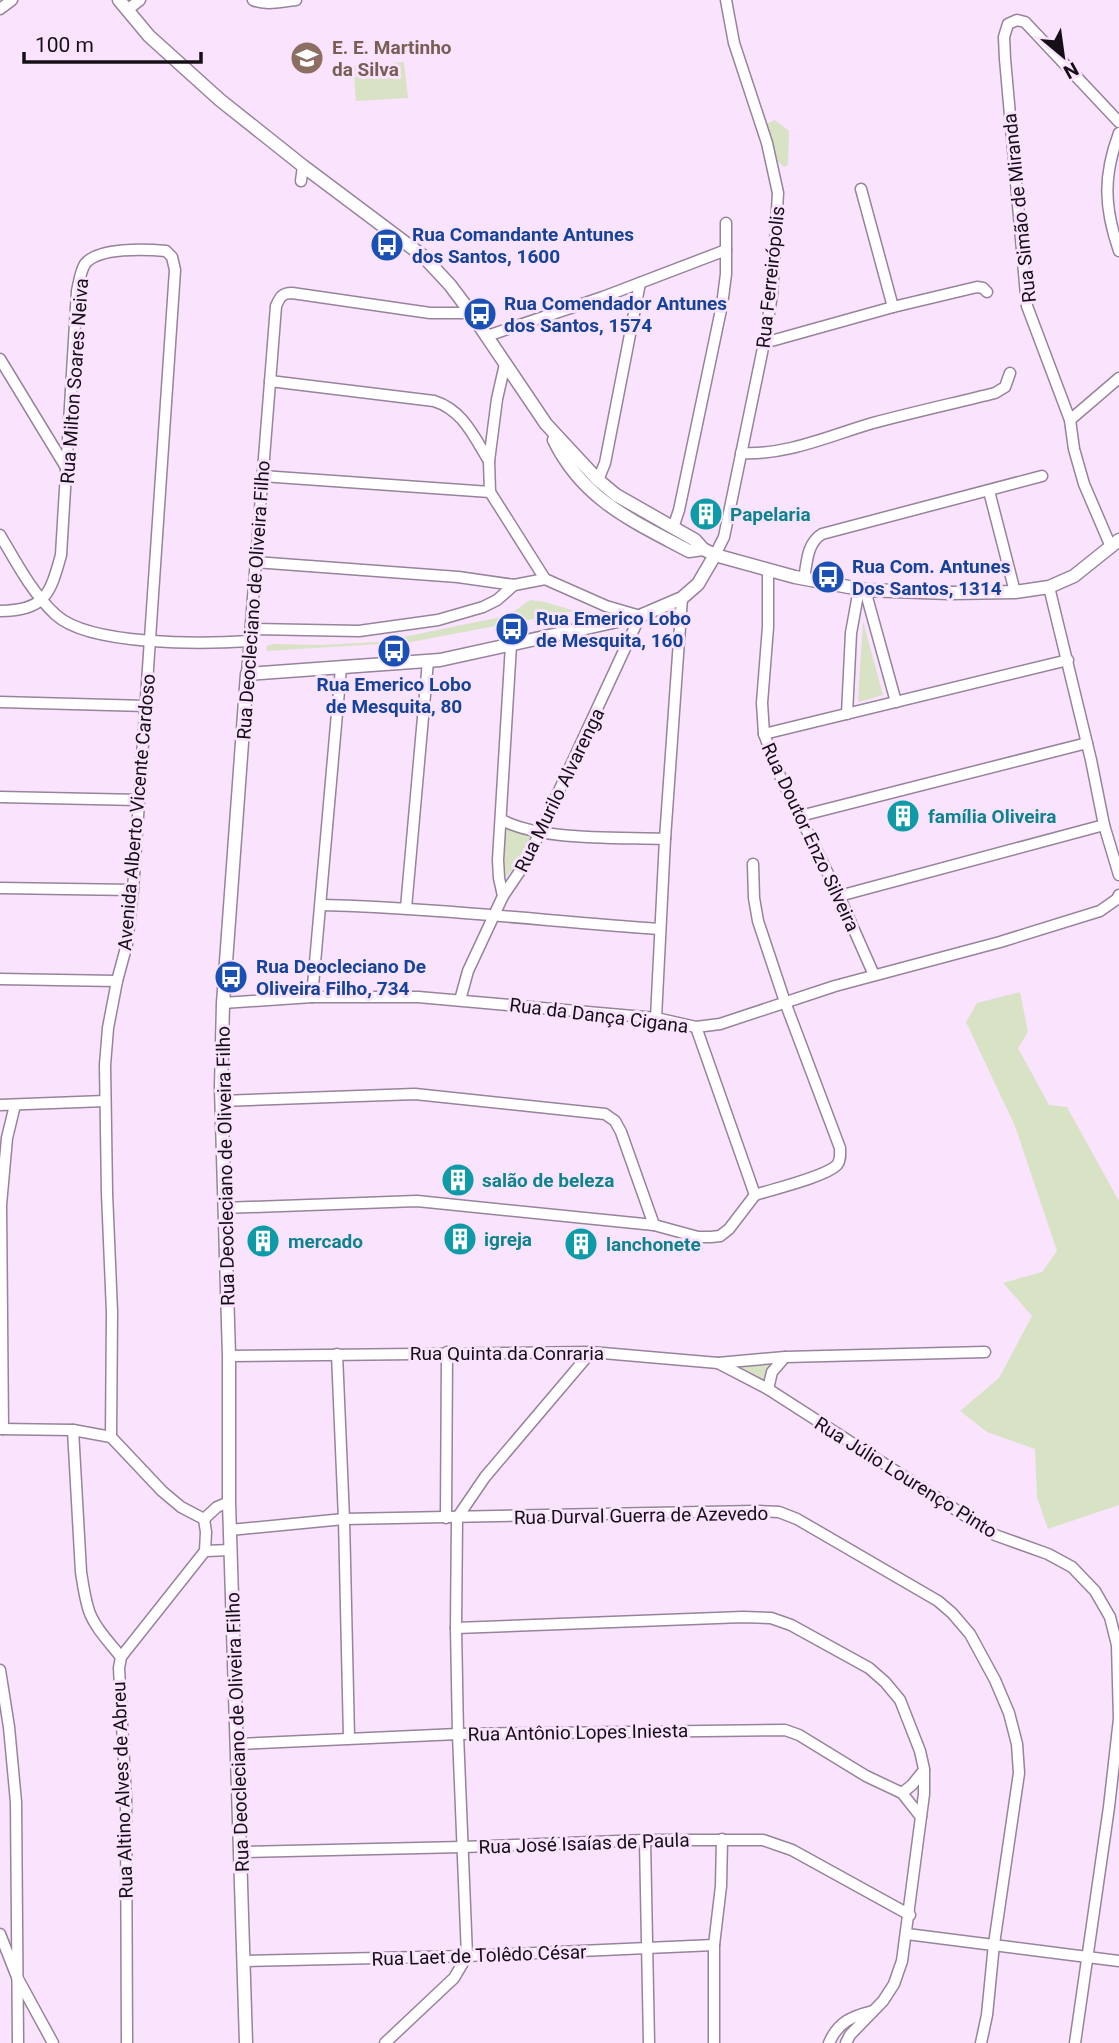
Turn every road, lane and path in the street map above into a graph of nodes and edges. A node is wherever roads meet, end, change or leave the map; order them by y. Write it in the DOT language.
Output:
graph roads {
  1 [pos="12,0"];
  2 [pos="140,0"];
  3 [pos="253,0"];
  4 [pos="296,0"];
  5 [pos="726,0"];
  6 [pos="123,5"];
  7 [pos="0,9"];
  8 [pos="1119,122"];
  9 [pos="1118,138"];
  10 [pos="303,166"];
  11 [pos="301,180"];
  12 [pos="861,189"];
  13 [pos="726,223"];
  14 [pos="726,250"];
  15 [pos="1119,251"];
  16 [pos="175,270"];
  17 [pos="640,283"];
  18 [pos="987,292"];
  19 [pos="893,307"];
  20 [pos="471,313"];
  21 [pos="486,336"];
  22 [pos="764,343"];
  23 [pos="0,359"];
  24 [pos="505,364"];
  25 [pos="1010,373"];
  26 [pos="1119,378"];
  27 [pos="270,382"];
  28 [pos="1070,420"];
  29 [pos="546,424"];
  30 [pos="741,453"];
  31 [pos="489,461"];
  32 [pos="67,469"];
  33 [pos="262,476"];
  34 [pos="1042,476"];
  35 [pos="598,480"];
  36 [pos="989,491"];
  37 [pos="490,492"];
  38 [pos="673,528"];
  39 [pos="0,535"];
  40 [pos="1115,543"];
  41 [pos="703,549"];
  42 [pos="715,555"];
  43 [pos="256,562"];
  44 [pos="768,570"];
  45 [pos="545,579"];
  46 [pos="804,579"];
  47 [pos="513,585"];
  48 [pos="1049,587"];
  49 [pos="862,590"];
  50 [pos="1015,592"];
  51 [pos="682,598"];
  52 [pos="42,600"];
  53 [pos="0,611"];
  54 [pos="640,617"];
  55 [pos="251,635"];
  56 [pos="151,640"];
  57 [pos="511,645"];
  58 [pos="1068,660"];
  59 [pos="428,661"];
  60 [pos="341,668"];
  61 [pos="247,674"];
  62 [pos="0,702"];
  63 [pos="896,702"];
  64 [pos="146,706"];
  65 [pos="847,714"];
  66 [pos="764,734"];
  67 [pos="1087,743"];
  68 [pos="0,797"];
  69 [pos="139,800"];
  70 [pos="800,816"];
  71 [pos="502,820"];
  72 [pos="1104,825"];
  73 [pos="541,831"];
  74 [pos="665,839"];
  75 [pos="753,864"];
  76 [pos="1119,875"];
  77 [pos="0,888"];
  78 [pos="133,890"];
  79 [pos="1119,894"];
  80 [pos="503,896"];
  81 [pos="839,896"];
  82 [pos="322,905"];
  83 [pos="406,908"];
  84 [pos="493,917"];
  85 [pos="659,929"];
  86 [pos="874,975"];
  87 [pos="0,979"];
  88 [pos="117,981"];
  89 [pos="312,997"];
  90 [pos="460,1000"];
  91 [pos="785,1002"];
  92 [pos="223,1003"];
  93 [pos="656,1018"];
  94 [pos="696,1027"];
  95 [pos="105,1101"];
  96 [pos="221,1101"];
  97 [pos="0,1105"];
  98 [pos="15,1105"];
  99 [pos="755,1195"];
  100 [pos="224,1208"];
  101 [pos="654,1225"];
  102 [pos="447,1352"];
  103 [pos="591,1352"];
  104 [pos="985,1352"];
  105 [pos="337,1354"];
  106 [pos="229,1356"];
  107 [pos="785,1357"];
  108 [pos="718,1363"];
  109 [pos="768,1390"];
  110 [pos="1,1429"];
  111 [pos="73,1430"];
  112 [pos="111,1437"];
  113 [pos="229,1502"];
  114 [pos="452,1518"];
  115 [pos="204,1519"];
  116 [pos="344,1519"];
  117 [pos="230,1530"];
  118 [pos="231,1550"];
  119 [pos="205,1551"];
  120 [pos="456,1628"];
  121 [pos="121,1657"];
  122 [pos="0,1670"];
  123 [pos="458,1734"];
  124 [pos="349,1737"];
  125 [pos="238,1744"];
  126 [pos="924,1769"];
  127 [pos="902,1793"];
  128 [pos="921,1817"];
  129 [pos="722,1839"];
  130 [pos="645,1840"];
  131 [pos="463,1847"];
  132 [pos="241,1852"];
  133 [pos="909,1915"];
  134 [pos="0,1934"];
  135 [pos="907,1934"];
  136 [pos="994,1944"];
  137 [pos="715,1945"];
  138 [pos="646,1949"];
  139 [pos="467,1956"];
  140 [pos="1088,1957"];
  141 [pos="243,1961"];
  142 [pos="1119,1961"];
  143 [pos="17,1978"];
  144 [pos="873,2011"];
  145 [pos="18,2043"];
  146 [pos="53,2043"];
  147 [pos="127,2043"];
  148 [pos="246,2043"];
  149 [pos="385,2043"];
  150 [pos="649,2043"];
  151 [pos="714,2043"];
  152 [pos="829,2043"];
  153 [pos="846,2043"];
  154 [pos="981,2043"];
  155 [pos="1075,2043"];
  1 -- 7 [label="street"];
  2 -- 6 [label="street"];
  3 -- 4 [label="street"];
  5 -- 22 [label="street, Rua Ferreirópolis"];
  6 -- 10 [label="street"];
  8 -- 28 [label="street, Rua Simão de Miranda"];
  9 -- 15 [label="street"];
  10 -- 11 [label="street"];
  10 -- 20 [label="street"];
  12 -- 19 [label="street"];
  13 -- 14 [label="street"];
  14 -- 17 [label="street"];
  14 -- 38 [label="street"];
  16 -- 32 [label="street, Rua Milton Soares Neiva"];
  16 -- 56 [label="street, Avenida Alberto Vicente Cardoso"];
  17 -- 21 [label="street"];
  17 -- 35 [label="street"];
  18 -- 19 [label="street"];
  19 -- 22 [label="street"];
  20 -- 21 [label="street"];
  20 -- 27 [label="street, Rua Deocleciano de Oliveira Filho"];
  21 -- 24 [label="street"];
  22 -- 30 [label="street, Rua Ferreirópolis"];
  23 -- 32 [label="street"];
  24 -- 29 [label="street"];
  24 -- 31 [label="street"];
  25 -- 30 [label="street"];
  26 -- 28 [label="street"];
  27 -- 31 [label="street"];
  27 -- 33 [label="street, Rua Deocleciano de Oliveira Filho"];
  28 -- 40 [label="street, Rua Simão de Miranda"];
  29 -- 35 [label="street"];
  29 -- 41 [label="street"];
  30 -- 42 [label="street, Rua Ferreirópolis"];
  31 -- 37 [label="street"];
  32 -- 52 [label="street, Rua Milton Soares Neiva"];
  33 -- 37 [label="street"];
  33 -- 43 [label="street, Rua Deocleciano de Oliveira Filho"];
  34 -- 36 [label="street"];
  35 -- 38 [label="street"];
  36 -- 46 [label="street"];
  36 -- 50 [label="street"];
  37 -- 45 [label="street"];
  38 -- 41 [label="street"];
  39 -- 52 [label="street"];
  40 -- 48 [label="street"];
  41 -- 42 [label="street"];
  42 -- 44 [label="street"];
  42 -- 51 [label="street"];
  43 -- 47 [label="street"];
  43 -- 55 [label="street, Rua Deocleciano de Oliveira Filho"];
  44 -- 46 [label="street"];
  44 -- 66 [label="street, Rua Doutor Enzo Silveira"];
  45 -- 47 [label="street"];
  45 -- 54 [label="street"];
  46 -- 49 [label="street"];
  47 -- 55 [label="street"];
  48 -- 50 [label="street"];
  48 -- 58 [label="street"];
  49 -- 50 [label="street"];
  49 -- 63 [label="street"];
  49 -- 65 [label="street"];
  51 -- 54 [label="street"];
  51 -- 74 [label="street"];
  52 -- 53 [label="street"];
  52 -- 56 [label="street"];
  54 -- 57 [label="street"];
  54 -- 73 [label="street, Rua Murilo Alvarenga"];
  55 -- 56 [label="street"];
  55 -- 61 [label="street, Rua Deocleciano de Oliveira Filho"];
  56 -- 64 [label="street, Avenida Alberto Vicente Cardoso"];
  57 -- 59 [label="street"];
  57 -- 71 [label="street"];
  58 -- 63 [label="street"];
  58 -- 67 [label="street"];
  59 -- 60 [label="street"];
  59 -- 83 [label="street"];
  60 -- 61 [label="street"];
  60 -- 82 [label="street"];
  61 -- 92 [label="street, Rua Deocleciano de Oliveira Filho"];
  62 -- 64 [label="street"];
  63 -- 65 [label="street"];
  64 -- 69 [label="street, Avenida Alberto Vicente Cardoso"];
  65 -- 66 [label="street"];
  66 -- 70 [label="street, Rua Doutor Enzo Silveira"];
  67 -- 70 [label="street"];
  67 -- 72 [label="street"];
  68 -- 69 [label="street"];
  69 -- 78 [label="street, Avenida Alberto Vicente Cardoso"];
  70 -- 81 [label="street, Rua Doutor Enzo Silveira"];
  71 -- 73 [label="street"];
  71 -- 80 [label="street"];
  72 -- 76 [label="street"];
  72 -- 81 [label="street"];
  73 -- 74 [label="street"];
  73 -- 80 [label="street, Rua Murilo Alvarenga"];
  74 -- 85 [label="street"];
  75 -- 91 [label="street"];
  77 -- 78 [label="street"];
  78 -- 88 [label="street, Avenida Alberto Vicente Cardoso"];
  79 -- 86 [label="street, Rua da Dança Cigana"];
  80 -- 84 [label="street, Rua Murilo Alvarenga"];
  81 -- 86 [label="street, Rua Doutor Enzo Silveira"];
  82 -- 83 [label="street"];
  82 -- 89 [label="street"];
  83 -- 84 [label="street"];
  84 -- 85 [label="street"];
  84 -- 90 [label="street, Rua Murilo Alvarenga"];
  85 -- 93 [label="street"];
  86 -- 91 [label="street, Rua da Dança Cigana"];
  87 -- 88 [label="street"];
  88 -- 95 [label="street, Avenida Alberto Vicente Cardoso"];
  89 -- 90 [label="street, Rua da Dança Cigana"];
  89 -- 92 [label="street, Rua da Dança Cigana"];
  90 -- 93 [label="street, Rua da Dança Cigana"];
  91 -- 94 [label="street, Rua da Dança Cigana"];
  91 -- 99 [label="street"];
  92 -- 96 [label="street, Rua Deocleciano de Oliveira Filho"];
  93 -- 94 [label="street, Rua da Dança Cigana"];
  94 -- 99 [label="street"];
  95 -- 98 [label="street"];
  95 -- 112 [label="street, Avenida Alberto Vicente Cardoso"];
  96 -- 100 [label="street, Rua Deocleciano de Oliveira Filho"];
  96 -- 101 [label="street"];
  97 -- 98 [label="street"];
  98 -- 110 [label="street"];
  99 -- 101 [label="street"];
  100 -- 101 [label="street"];
  100 -- 106 [label="street, Rua Deocleciano de Oliveira Filho"];
  102 -- 103 [label="street, Rua Quinta da Conraria"];
  102 -- 105 [label="street, Rua Quinta da Conraria"];
  102 -- 114 [label="street"];
  103 -- 108 [label="street, Rua Quinta da Conraria"];
  103 -- 114 [label="street"];
  104 -- 107 [label="street, Rua Quinta da Conraria"];
  105 -- 106 [label="street, Rua Quinta da Conraria"];
  105 -- 116 [label="street"];
  106 -- 113 [label="street, Rua Deocleciano de Oliveira Filho"];
  107 -- 108 [label="street, Rua Quinta da Conraria"];
  107 -- 109 [label="street"];
  108 -- 109 [label="street, Rua Júlio Lourenço Pinto"];
  109 -- 140 [label="street, Rua Júlio Lourenço Pinto"];
  110 -- 111 [label="street"];
  111 -- 112 [label="street"];
  111 -- 121 [label="street"];
  112 -- 115 [label="street"];
  113 -- 115 [label="street"];
  113 -- 117 [label="street, Rua Deocleciano de Oliveira Filho"];
  114 -- 116 [label="street, Rua Durval Guerra de Azevedo"];
  114 -- 120 [label="street"];
  114 -- 136 [label="street, Rua Durval Guerra de Azevedo"];
  115 -- 119 [label="street"];
  116 -- 117 [label="street, Rua Durval Guerra de Azevedo"];
  116 -- 124 [label="street"];
  117 -- 118 [label="street, Rua Deocleciano de Oliveira Filho"];
  118 -- 119 [label="street"];
  118 -- 125 [label="street, Rua Deocleciano de Oliveira Filho"];
  119 -- 121 [label="street, Rua Altino Alves de Abreu"];
  120 -- 123 [label="street"];
  120 -- 126 [label="street"];
  121 -- 147 [label="street, Rua Altino Alves de Abreu"];
  122 -- 143 [label="street"];
  123 -- 124 [label="street, Rua Antônio Lopes Iniesta"];
  123 -- 127 [label="street, Rua Antônio Lopes Iniesta"];
  123 -- 131 [label="street"];
  124 -- 125 [label="street, Rua Antônio Lopes Iniesta"];
  125 -- 132 [label="street, Rua Deocleciano de Oliveira Filho"];
  126 -- 127 [label="street"];
  126 -- 128 [label="street"];
  127 -- 128 [label="street, Rua Antônio Lopes Iniesta"];
  128 -- 133 [label="street"];
  129 -- 130 [label="street, Rua José Isaías de Paula"];
  129 -- 133 [label="street, Rua José Isaías de Paula"];
  129 -- 137 [label="street"];
  130 -- 131 [label="street, Rua José Isaías de Paula"];
  130 -- 138 [label="street"];
  131 -- 132 [label="street, Rua José Isaías de Paula"];
  131 -- 139 [label="street"];
  132 -- 141 [label="street, Rua Deocleciano de Oliveira Filho"];
  133 -- 135 [label="street"];
  134 -- 143 [label="street"];
  135 -- 136 [label="street"];
  135 -- 144 [label="street"];
  136 -- 140 [label="street"];
  136 -- 154 [label="street, Rua Durval Guerra de Azevedo"];
  137 -- 138 [label="street, Rua Laet de Tolêdo César"];
  137 -- 151 [label="street"];
  138 -- 139 [label="street, Rua Laet de Tolêdo César"];
  138 -- 150 [label="street"];
  139 -- 141 [label="street, Rua Laet de Tolêdo César"];
  139 -- 149 [label="street"];
  140 -- 142 [label="street"];
  140 -- 155 [label="street, Rua Júlio Lourenço Pinto"];
  141 -- 148 [label="street, Rua Deocleciano de Oliveira Filho"];
  143 -- 145 [label="street"];
  143 -- 146 [label="street"];
  144 -- 152 [label="street"];
  144 -- 153 [label="street"];
}
